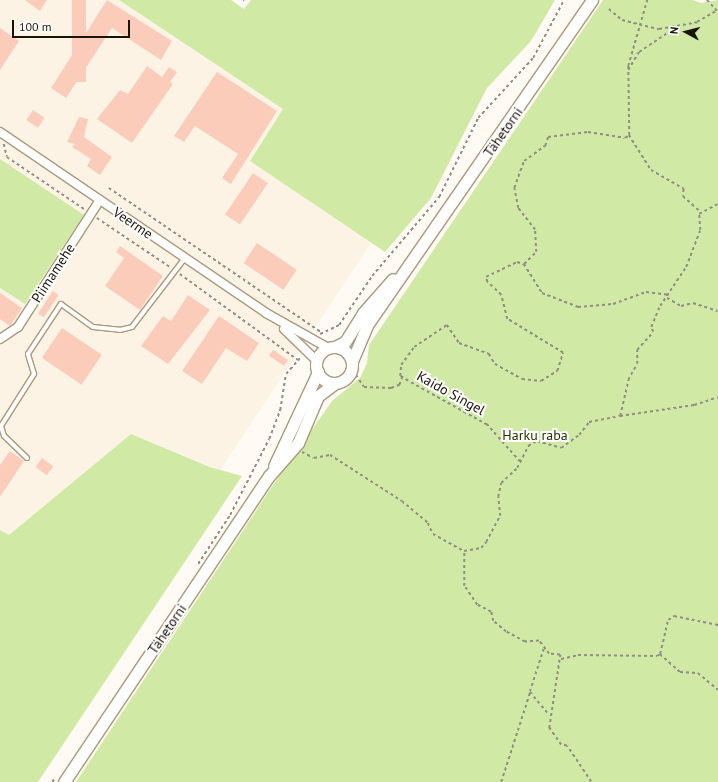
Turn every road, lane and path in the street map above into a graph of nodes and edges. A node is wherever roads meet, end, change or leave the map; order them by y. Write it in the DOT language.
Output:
graph roads {
  1 [pos="592,0"];
  2 [pos="647,0"];
  3 [pos="707,0"];
  4 [pos="609,9"];
  5 [pos="717,11"];
  6 [pos="639,26"];
  7 [pos="673,29"];
  8 [pos="628,70"];
  9 [pos="1,133"];
  10 [pos="629,135"];
  11 [pos="109,188"];
  12 [pos="100,200"];
  13 [pos="718,204"];
  14 [pos="701,212"];
  15 [pos="91,214"];
  16 [pos="185,258"];
  17 [pos="411,262"];
  18 [pos="524,264"];
  19 [pos="176,272"];
  20 [pos="669,295"];
  21 [pos="667,298"];
  22 [pos="718,311"];
  23 [pos="266,313"];
  24 [pos="321,332"];
  25 [pos="0,339"];
  26 [pos="331,348"];
  27 [pos="298,360"];
  28 [pos="352,361"];
  29 [pos="317,367"];
  30 [pos="356,376"];
  31 [pos="402,377"];
  32 [pos="335,383"];
  33 [pos="718,397"];
  34 [pos="620,416"];
  35 [pos="298,450"];
  36 [pos="27,458"];
  37 [pos="520,462"];
  38 [pos="269,476"];
  39 [pos="464,551"];
  40 [pos="718,625"];
  41 [pos="544,650"];
  42 [pos="660,654"];
  43 [pos="561,659"];
  44 [pos="718,690"];
  45 [pos="530,692"];
  46 [pos="549,715"];
  47 [pos="64,782"];
  48 [pos="501,782"];
  49 [pos="591,782"];
  1 -- 17 [label="street, Tähetorni"];
  2 -- 6 [label="path"];
  3 -- 5 [label="path"];
  4 -- 6 [label="path"];
  5 -- 7 [label="path"];
  6 -- 7 [label="path"];
  6 -- 8 [label="path"];
  7 -- 8 [label="path"];
  8 -- 10 [label="path"];
  9 -- 12 [label="street, Veerme"];
  9 -- 15 [label="path"];
  10 -- 14 [label="path"];
  10 -- 18 [label="path"];
  11 -- 24 [label="path"];
  12 -- 15 [label="street, Piimamehe"];
  12 -- 16 [label="street, Veerme"];
  13 -- 14 [label="path"];
  14 -- 20 [label="path"];
  15 -- 19 [label="path"];
  15 -- 25 [label="street, Piimamehe"];
  16 -- 19 [label="lane"];
  16 -- 23 [label="street, Veerme"];
  17 -- 26 [label="street, Tähetorni"];
  17 -- 28 [label="street, Tähetorni"];
  18 -- 20 [label="path"];
  18 -- 31 [label="path, Kaido Singel"];
  19 -- 27 [label="path"];
  19 -- 36 [label="lane"];
  20 -- 21 [label="path"];
  21 -- 22 [label="path"];
  21 -- 34 [label="path"];
  23 -- 26 [label="street, Veerme"];
  23 -- 29 [label="street, Veerme"];
  26 -- 28 [label="street"];
  26 -- 29 [label="street"];
  28 -- 32 [label="street"];
  29 -- 32 [label="street"];
  29 -- 38 [label="street, Tähetorni"];
  30 -- 31 [label="path, Kaido Singel"];
  31 -- 37 [label="path, Kaido Singel"];
  32 -- 38 [label="street, Tähetorni"];
  33 -- 34 [label="path"];
  34 -- 37 [label="path"];
  35 -- 39 [label="path"];
  37 -- 39 [label="path"];
  38 -- 47 [label="street, Tähetorni"];
  39 -- 41 [label="path"];
  40 -- 42 [label="path"];
  41 -- 43 [label="path"];
  41 -- 45 [label="path"];
  42 -- 43 [label="path"];
  42 -- 44 [label="path"];
  43 -- 46 [label="path"];
  45 -- 46 [label="path"];
  45 -- 48 [label="path"];
  46 -- 49 [label="path"];
}
